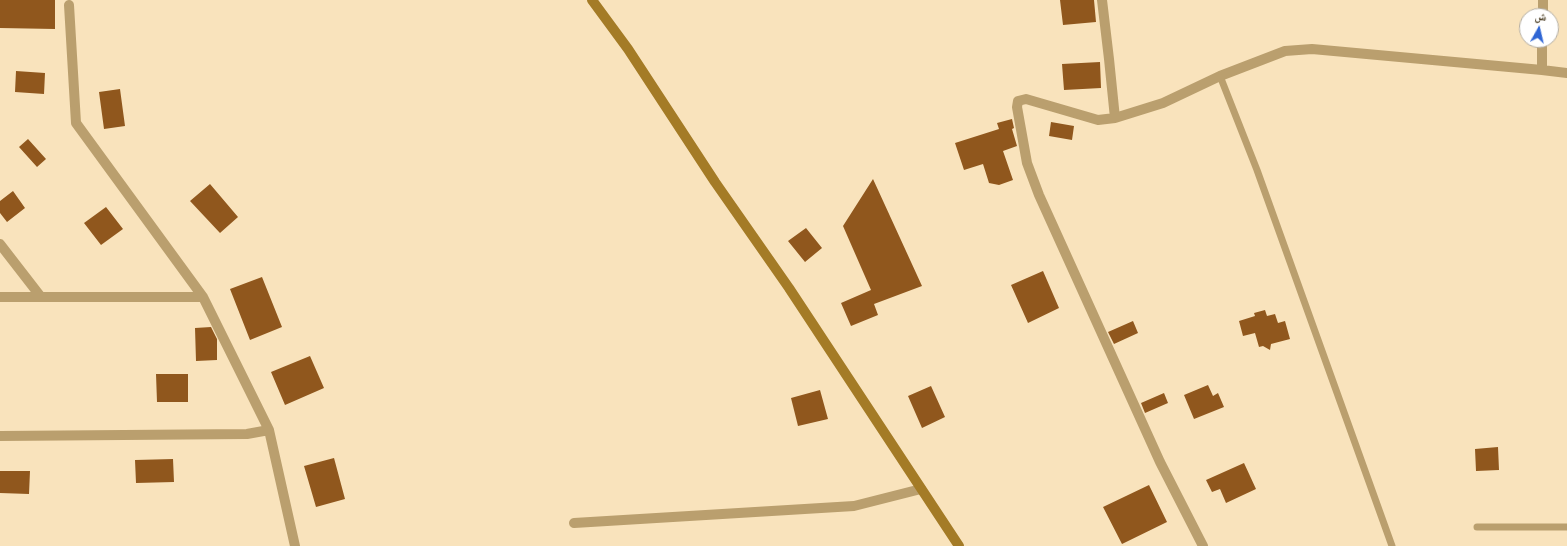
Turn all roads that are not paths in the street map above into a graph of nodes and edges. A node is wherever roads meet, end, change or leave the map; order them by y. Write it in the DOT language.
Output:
graph roads {
  1 [pos="592,0"];
  2 [pos="1102,0"];
  3 [pos="69,5"];
  4 [pos="1542,48"];
  5 [pos="1542,70"];
  6 [pos="1567,73"];
  7 [pos="1220,76"];
  8 [pos="1115,118"];
  9 [pos="0,244"];
  10 [pos="0,296"];
  11 [pos="41,297"];
  12 [pos="203,297"];
  13 [pos="269,430"];
  14 [pos="0,436"];
  15 [pos="921,489"];
  16 [pos="574,523"];
  17 [pos="1477,527"];
  18 [pos="1567,527"];
  19 [pos="295,546"];
  20 [pos="958,546"];
  21 [pos="1203,546"];
  22 [pos="1392,546"];
  1 -- 15 [label="street"];
  2 -- 8 [label="street"];
  3 -- 12 [label="street"];
  4 -- 5 [label="street"];
  5 -- 6 [label="street"];
  5 -- 7 [label="street"];
  7 -- 8 [label="street"];
  7 -- 22 [label="lane"];
  8 -- 21 [label="street"];
  9 -- 11 [label="street"];
  10 -- 11 [label="street"];
  11 -- 12 [label="street"];
  12 -- 13 [label="street"];
  13 -- 14 [label="street"];
  13 -- 19 [label="street"];
  15 -- 16 [label="street"];
  15 -- 20 [label="street"];
  17 -- 18 [label="lane"];
}
